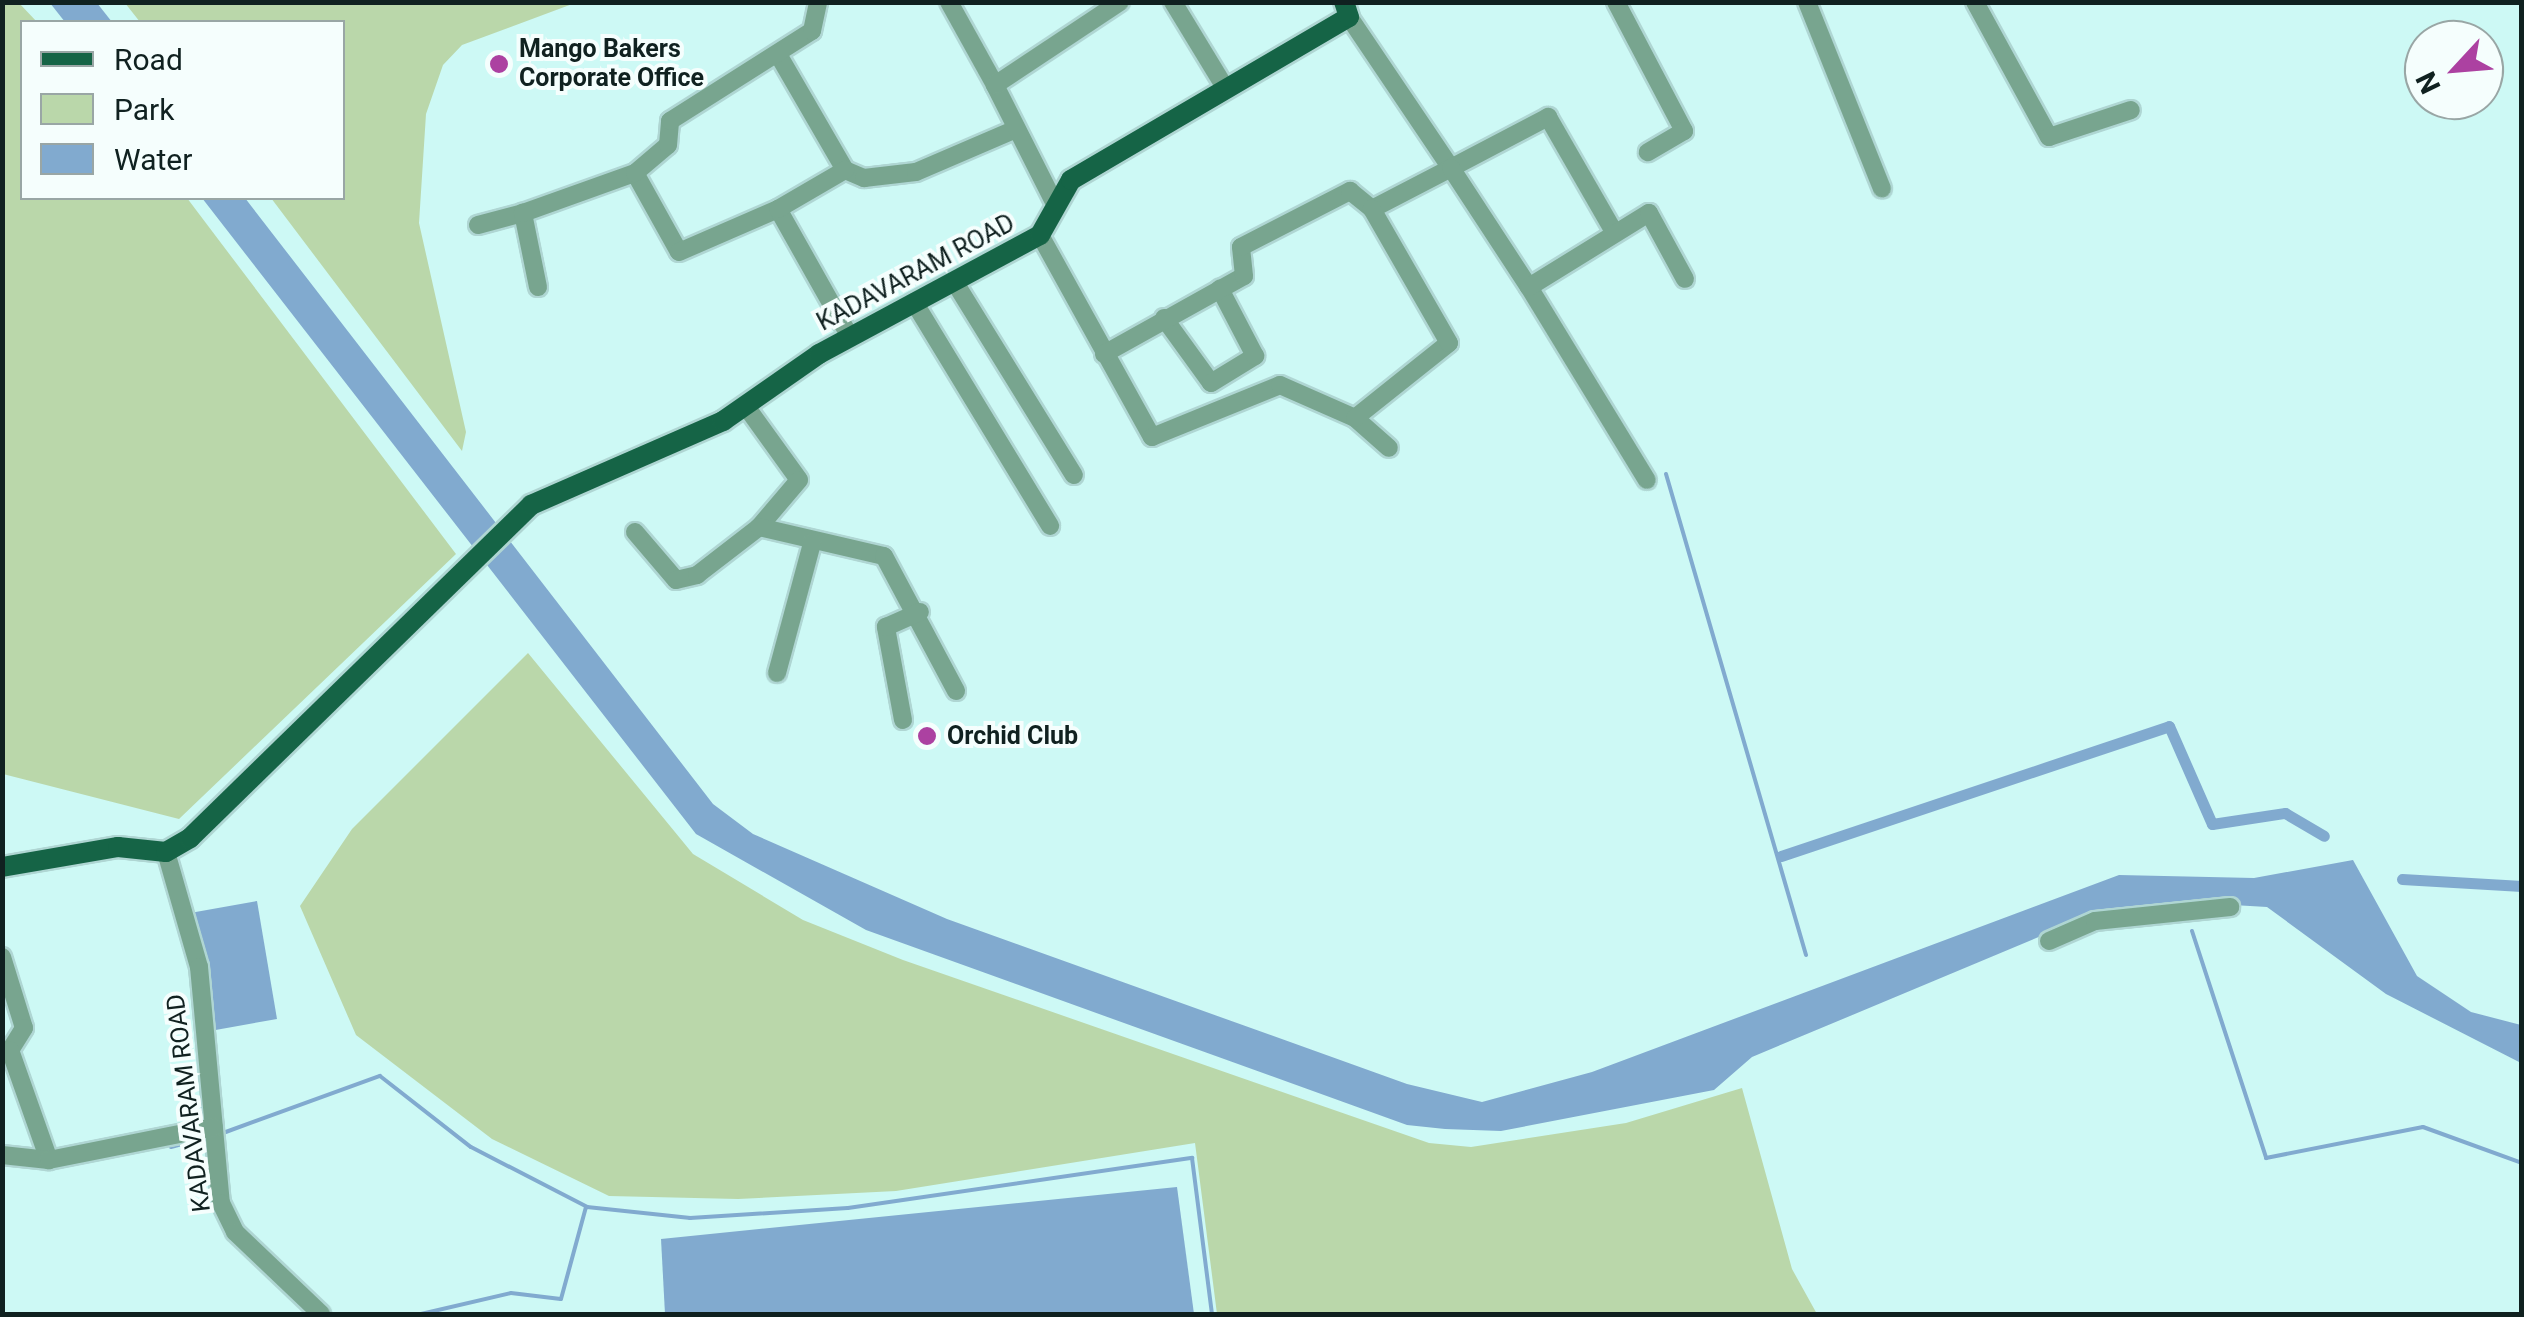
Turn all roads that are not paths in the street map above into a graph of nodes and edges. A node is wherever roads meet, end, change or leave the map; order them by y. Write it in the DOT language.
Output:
graph roads {
  1 [pos="818,2"];
  2 [pos="949,2"];
  3 [pos="1120,2"];
  4 [pos="1173,2"];
  5 [pos="1616,2"];
  6 [pos="1806,2"];
  7 [pos="1975,2"];
  8 [pos="1346,10"];
  9 [pos="779,56"];
  10 [pos="996,85"];
  11 [pos="1224,86"];
  12 [pos="2131,110"];
  13 [pos="1014,130"];
  14 [pos="1648,152"];
  15 [pos="1451,168"];
  16 [pos="845,170"];
  17 [pos="636,174"];
  18 [pos="1882,189"];
  19 [pos="1054,202"];
  20 [pos="778,209"];
  21 [pos="1372,209"];
  22 [pos="523,213"];
  23 [pos="478,225"];
  24 [pos="1613,230"];
  25 [pos="1040,236"];
  26 [pos="1685,278"];
  27 [pos="954,281"];
  28 [pos="538,287"];
  29 [pos="1529,287"];
  30 [pos="1220,289"];
  31 [pos="914,302"];
  32 [pos="1164,318"];
  33 [pos="850,337"];
  34 [pos="1104,354"];
  35 [pos="745,405"];
  36 [pos="1355,418"];
  37 [pos="1389,448"];
  38 [pos="1074,475"];
  39 [pos="1647,480"];
  40 [pos="1050,526"];
  41 [pos="759,528"];
  42 [pos="635,532"];
  43 [pos="812,543"];
  44 [pos="920,612"];
  45 [pos="777,674"];
  46 [pos="956,691"];
  47 [pos="903,720"];
  48 [pos="166,852"];
  49 [pos="2,867"];
  50 [pos="2230,907"];
  51 [pos="2049,941"];
  52 [pos="2,957"];
  53 [pos="214,1127"];
  54 [pos="2,1156"];
  55 [pos="48,1160"];
  56 [pos="321,1314"];
  1 -- 9 [label="street"];
  2 -- 10 [label="street"];
  3 -- 10 [label="street"];
  4 -- 11 [label="street"];
  5 -- 14 [label="street"];
  6 -- 18 [label="street"];
  7 -- 12 [label="street"];
  8 -- 11 [label="main road, KADAVARAM ROAD"];
  8 -- 15 [label="street"];
  9 -- 16 [label="street"];
  9 -- 17 [label="street"];
  10 -- 13 [label="street"];
  11 -- 19 [label="main road, KADAVARAM ROAD"];
  13 -- 16 [label="street"];
  13 -- 19 [label="street"];
  15 -- 21 [label="street"];
  15 -- 24 [label="street"];
  15 -- 29 [label="street"];
  16 -- 20 [label="street"];
  17 -- 20 [label="street"];
  17 -- 22 [label="street"];
  19 -- 25 [label="main road, KADAVARAM ROAD"];
  20 -- 33 [label="street"];
  21 -- 30 [label="street"];
  21 -- 36 [label="street"];
  22 -- 23 [label="street"];
  22 -- 28 [label="street"];
  24 -- 26 [label="street"];
  24 -- 29 [label="street"];
  25 -- 27 [label="main road, KADAVARAM ROAD"];
  25 -- 34 [label="street"];
  27 -- 31 [label="main road, KADAVARAM ROAD"];
  27 -- 38 [label="street"];
  29 -- 39 [label="street"];
  30 -- 32 [label="street"];
  30 -- 32 [label="street"];
  31 -- 33 [label="main road, KADAVARAM ROAD"];
  31 -- 40 [label="street"];
  32 -- 34 [label="street"];
  33 -- 35 [label="main road, KADAVARAM ROAD"];
  34 -- 36 [label="street"];
  35 -- 41 [label="street"];
  35 -- 48 [label="main road, KADAVARAM ROAD"];
  36 -- 37 [label="street"];
  41 -- 42 [label="street"];
  41 -- 43 [label="street"];
  43 -- 44 [label="street"];
  43 -- 45 [label="street"];
  44 -- 46 [label="street"];
  44 -- 47 [label="street"];
  48 -- 49 [label="main road"];
  48 -- 53 [label="street, KADAVARAM ROAD"];
  50 -- 51 [label="street"];
  52 -- 55 [label="street"];
  53 -- 55 [label="street"];
  53 -- 56 [label="street, KADAVARAM ROAD"];
  54 -- 55 [label="street"];
}
